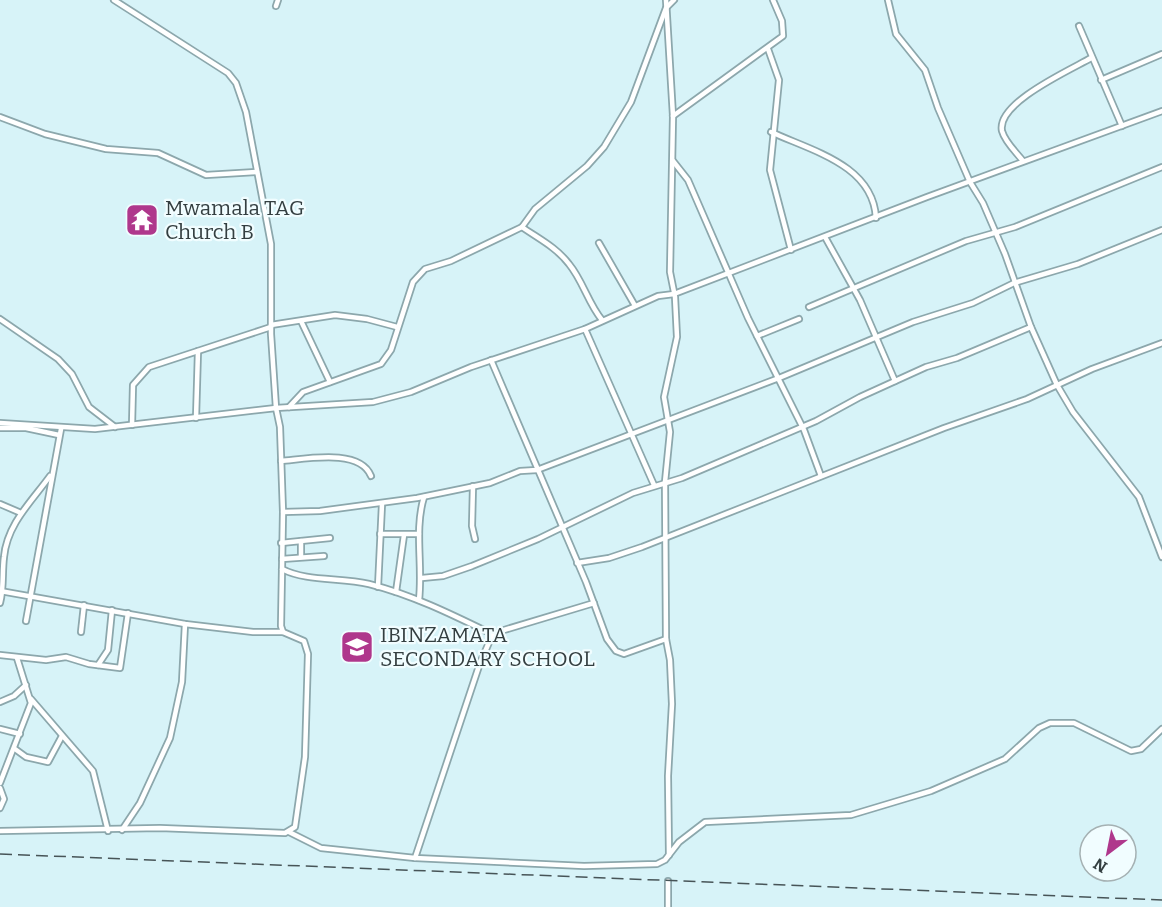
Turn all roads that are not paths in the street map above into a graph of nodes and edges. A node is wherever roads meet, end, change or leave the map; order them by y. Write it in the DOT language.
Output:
graph roads {
  1 [pos="114,0"];
  2 [pos="278,0"];
  3 [pos="666,0"];
  4 [pos="674,0"];
  5 [pos="773,0"];
  6 [pos="888,0"];
  7 [pos="276,6"];
  8 [pos="666,8"];
  9 [pos="1079,26"];
  10 [pos="768,49"];
  11 [pos="1162,54"];
  12 [pos="1091,58"];
  13 [pos="1101,80"];
  14 [pos="1162,111"];
  15 [pos="673,116"];
  16 [pos="0,117"];
  17 [pos="1122,126"];
  18 [pos="771,132"];
  19 [pos="673,161"];
  20 [pos="1023,161"];
  21 [pos="1162,167"];
  22 [pos="257,172"];
  23 [pos="970,182"];
  24 [pos="876,218"];
  25 [pos="522,227"];
  26 [pos="1162,230"];
  27 [pos="996,232"];
  28 [pos="825,237"];
  29 [pos="599,243"];
  30 [pos="791,250"];
  31 [pos="728,273"];
  32 [pos="1014,284"];
  33 [pos="854,287"];
  34 [pos="674,294"];
  35 [pos="634,304"];
  36 [pos="808,307"];
  37 [pos="0,319"];
  38 [pos="799,319"];
  39 [pos="602,320"];
  40 [pos="301,321"];
  41 [pos="271,326"];
  42 [pos="397,327"];
  43 [pos="1031,327"];
  44 [pos="585,329"];
  45 [pos="757,336"];
  46 [pos="876,337"];
  47 [pos="1162,343"];
  48 [pos="198,351"];
  49 [pos="491,360"];
  50 [pos="779,378"];
  51 [pos="895,381"];
  52 [pos="330,382"];
  53 [pos="1057,385"];
  54 [pos="289,407"];
  55 [pos="276,408"];
  56 [pos="196,418"];
  57 [pos="667,420"];
  58 [pos="0,423"];
  59 [pos="132,425"];
  60 [pos="802,426"];
  61 [pos="115,427"];
  62 [pos="0,428"];
  63 [pos="60,432"];
  64 [pos="632,435"];
  65 [pos="281,461"];
  66 [pos="537,471"];
  67 [pos="51,474"];
  68 [pos="371,476"];
  69 [pos="821,476"];
  70 [pos="665,483"];
  71 [pos="654,485"];
  72 [pos="473,486"];
  73 [pos="424,496"];
  74 [pos="0,504"];
  75 [pos="382,504"];
  76 [pos="283,512"];
  77 [pos="21,513"];
  78 [pos="561,527"];
  79 [pos="380,534"];
  80 [pos="419,534"];
  81 [pos="404,535"];
  82 [pos="330,538"];
  83 [pos="666,538"];
  84 [pos="475,539"];
  85 [pos="301,541"];
  86 [pos="281,543"];
  87 [pos="324,556"];
  88 [pos="301,557"];
  89 [pos="1162,557"];
  90 [pos="282,559"];
  91 [pos="577,563"];
  92 [pos="282,569"];
  93 [pos="422,578"];
  94 [pos="378,587"];
  95 [pos="2,591"];
  96 [pos="396,592"];
  97 [pos="31,596"];
  98 [pos="419,600"];
  99 [pos="0,603"];
  100 [pos="594,603"];
  101 [pos="84,605"];
  102 [pos="112,610"];
  103 [pos="128,613"];
  104 [pos="26,621"];
  105 [pos="186,624"];
  106 [pos="81,632"];
  107 [pos="284,632"];
  108 [pos="494,635"];
  109 [pos="666,639"];
  110 [pos="0,655"];
  111 [pos="18,658"];
  112 [pos="98,665"];
  113 [pos="26,685"];
  114 [pos="31,699"];
  115 [pos="0,702"];
  116 [pos="0,729"];
  117 [pos="1162,729"];
  118 [pos="20,734"];
  119 [pos="62,736"];
  120 [pos="15,749"];
  121 [pos="2,773"];
  122 [pos="0,788"];
  123 [pos="0,808"];
  124 [pos="122,830"];
  125 [pos="0,831"];
  126 [pos="108,831"];
  127 [pos="289,832"];
  128 [pos="669,855"];
  129 [pos="415,858"];
  130 [pos="668,881"];
  131 [pos="668,907"];
  1 -- 22 [label="street"];
  2 -- 7 [label="street"];
  3 -- 8 [label="street"];
  4 -- 8 [label="street"];
  5 -- 10 [label="street"];
  6 -- 23 [label="street"];
  8 -- 15 [label="street"];
  8 -- 25 [label="street"];
  9 -- 12 [label="street"];
  10 -- 15 [label="street"];
  10 -- 18 [label="street"];
  11 -- 13 [label="street"];
  12 -- 13 [label="street"];
  12 -- 20 [label="street"];
  13 -- 17 [label="street"];
  14 -- 17 [label="street"];
  15 -- 19 [label="street"];
  16 -- 22 [label="street"];
  17 -- 20 [label="street"];
  18 -- 24 [label="street"];
  18 -- 30 [label="street"];
  19 -- 31 [label="street"];
  19 -- 34 [label="street"];
  20 -- 23 [label="street"];
  21 -- 27 [label="street"];
  22 -- 41 [label="street"];
  23 -- 24 [label="street"];
  23 -- 27 [label="street"];
  24 -- 28 [label="street"];
  25 -- 39 [label="street"];
  25 -- 42 [label="street"];
  26 -- 32 [label="street"];
  27 -- 32 [label="street"];
  27 -- 33 [label="street"];
  28 -- 30 [label="street"];
  28 -- 33 [label="street"];
  29 -- 35 [label="street"];
  30 -- 31 [label="street"];
  31 -- 34 [label="street"];
  31 -- 45 [label="street"];
  32 -- 43 [label="street"];
  32 -- 46 [label="street"];
  33 -- 36 [label="street"];
  33 -- 46 [label="street"];
  34 -- 35 [label="street"];
  34 -- 57 [label="street"];
  35 -- 39 [label="street"];
  37 -- 61 [label="street"];
  38 -- 45 [label="street"];
  39 -- 44 [label="street"];
  40 -- 41 [label="street"];
  40 -- 42 [label="street"];
  40 -- 52 [label="street"];
  41 -- 48 [label="street"];
  41 -- 55 [label="street"];
  42 -- 52 [label="street"];
  43 -- 51 [label="street"];
  43 -- 53 [label="street"];
  44 -- 49 [label="street"];
  44 -- 64 [label="street"];
  45 -- 50 [label="street"];
  46 -- 50 [label="street"];
  46 -- 51 [label="street"];
  47 -- 53 [label="street"];
  48 -- 56 [label="street"];
  48 -- 59 [label="street"];
  49 -- 54 [label="street"];
  49 -- 66 [label="street"];
  50 -- 57 [label="street"];
  50 -- 60 [label="street"];
  51 -- 60 [label="street"];
  52 -- 54 [label="street"];
  53 -- 69 [label="street"];
  53 -- 89 [label="street"];
  54 -- 55 [label="street"];
  55 -- 56 [label="street"];
  55 -- 65 [label="street"];
  56 -- 59 [label="street"];
  57 -- 64 [label="street"];
  57 -- 70 [label="street"];
  58 -- 63 [label="street"];
  59 -- 61 [label="street"];
  60 -- 69 [label="street"];
  60 -- 70 [label="street"];
  61 -- 63 [label="street"];
  62 -- 63 [label="street"];
  63 -- 67 [label="street"];
  64 -- 66 [label="street"];
  64 -- 71 [label="street"];
  65 -- 68 [label="street"];
  65 -- 76 [label="street"];
  66 -- 72 [label="street"];
  66 -- 78 [label="street"];
  67 -- 77 [label="street"];
  67 -- 97 [label="street"];
  69 -- 83 [label="street"];
  70 -- 71 [label="street"];
  70 -- 83 [label="street"];
  71 -- 78 [label="street"];
  72 -- 73 [label="street"];
  72 -- 84 [label="street"];
  73 -- 75 [label="street"];
  73 -- 80 [label="street"];
  74 -- 77 [label="street"];
  75 -- 76 [label="street"];
  75 -- 79 [label="street"];
  76 -- 86 [label="street"];
  77 -- 95 [label="street"];
  78 -- 91 [label="street"];
  78 -- 93 [label="street"];
  79 -- 81 [label="street"];
  79 -- 94 [label="street"];
  80 -- 81 [label="street"];
  80 -- 93 [label="street"];
  81 -- 96 [label="street"];
  82 -- 85 [label="street"];
  83 -- 91 [label="street"];
  83 -- 109 [label="street"];
  85 -- 86 [label="street"];
  85 -- 88 [label="street"];
  86 -- 90 [label="street"];
  87 -- 88 [label="street"];
  88 -- 90 [label="street"];
  90 -- 92 [label="street"];
  91 -- 100 [label="street"];
  92 -- 94 [label="street"];
  92 -- 107 [label="street"];
  93 -- 98 [label="street"];
  94 -- 96 [label="street"];
  95 -- 97 [label="street"];
  95 -- 99 [label="street"];
  96 -- 98 [label="street"];
  97 -- 101 [label="street"];
  97 -- 104 [label="street"];
  98 -- 108 [label="street"];
  100 -- 108 [label="street"];
  100 -- 109 [label="street"];
  101 -- 102 [label="street"];
  101 -- 106 [label="street"];
  102 -- 103 [label="street"];
  102 -- 112 [label="street"];
  103 -- 105 [label="street"];
  103 -- 112 [label="street"];
  105 -- 107 [label="street"];
  105 -- 124 [label="street"];
  107 -- 127 [label="street"];
  108 -- 129 [label="street"];
  109 -- 128 [label="street"];
  110 -- 111 [label="street"];
  111 -- 112 [label="street"];
  111 -- 113 [label="street"];
  113 -- 114 [label="street"];
  113 -- 115 [label="street"];
  114 -- 118 [label="street"];
  114 -- 119 [label="street"];
  116 -- 118 [label="street"];
  117 -- 128 [label="street"];
  118 -- 120 [label="street"];
  119 -- 120 [label="street"];
  119 -- 126 [label="street"];
  120 -- 121 [label="street"];
  121 -- 122 [label="street"];
  122 -- 123 [label="street"];
  124 -- 126 [label="street"];
  124 -- 127 [label="street"];
  125 -- 126 [label="street"];
  127 -- 129 [label="street"];
  128 -- 129 [label="street"];
  130 -- 131 [label="street"];
}
